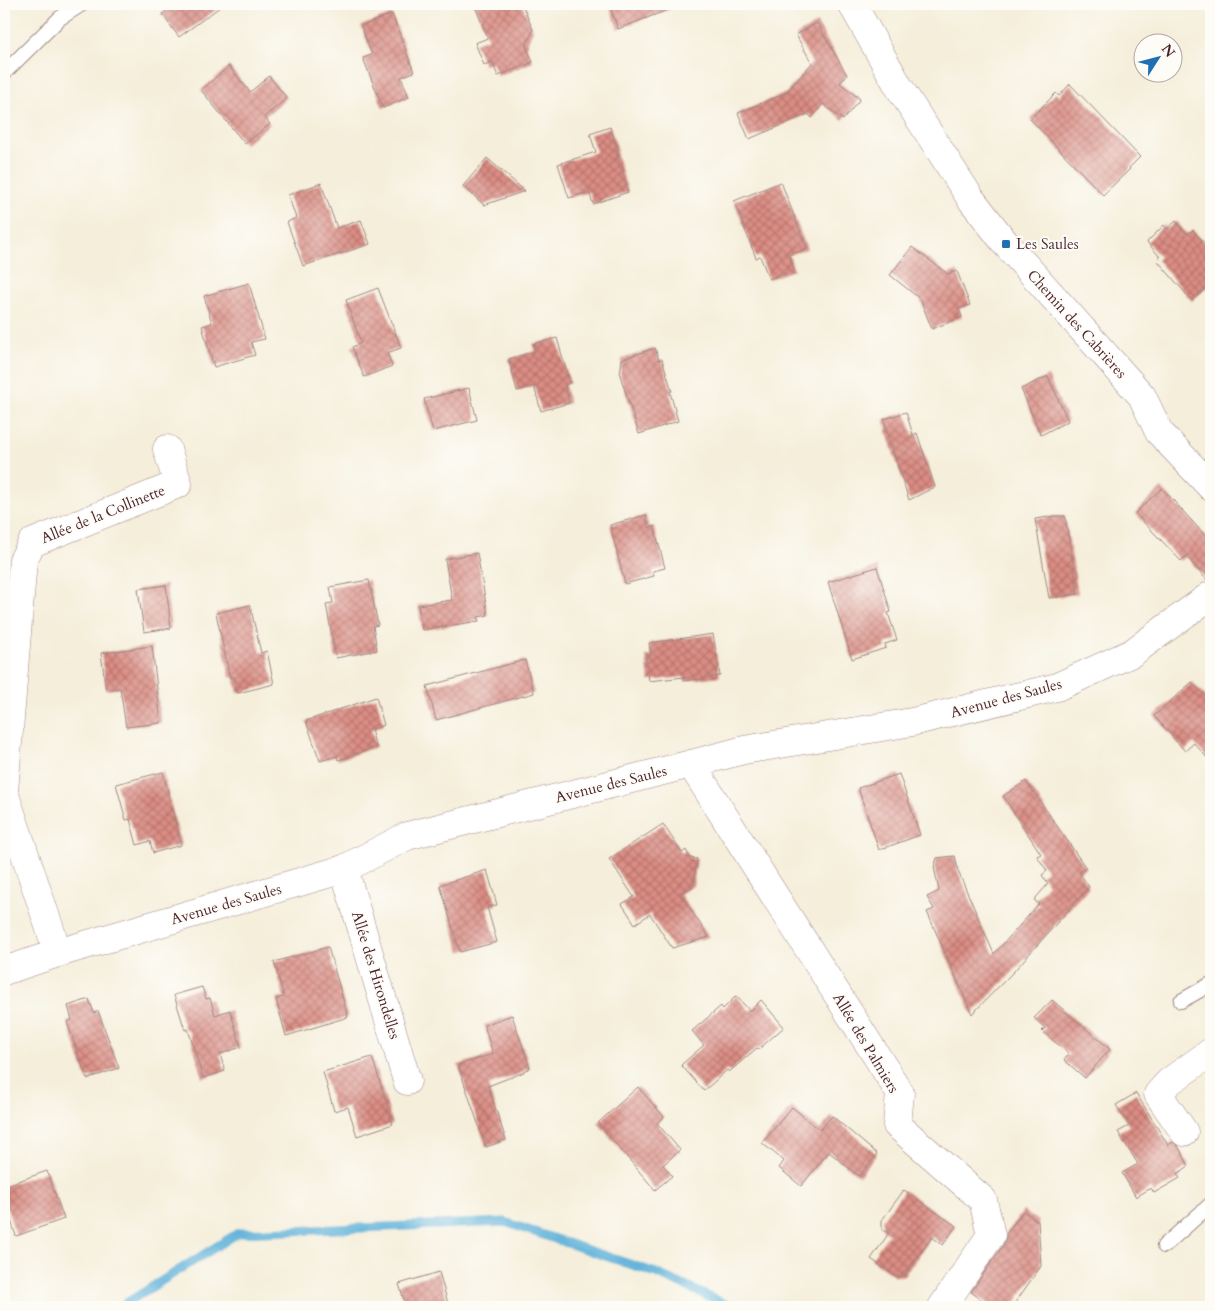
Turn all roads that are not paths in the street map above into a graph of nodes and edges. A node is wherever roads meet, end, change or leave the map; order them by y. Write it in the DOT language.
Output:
graph roads {
  1 [pos="82,4"];
  2 [pos="852,4"];
  3 [pos="4,73"];
  4 [pos="167,449"];
  5 [pos="1211,487"];
  6 [pos="1211,595"];
  7 [pos="691,764"];
  8 [pos="4,791"];
  9 [pos="344,869"];
  10 [pos="58,953"];
  11 [pos="4,971"];
  12 [pos="1211,984"];
  13 [pos="1181,1001"];
  14 [pos="1211,1052"];
  15 [pos="407,1081"];
  16 [pos="1184,1132"];
  17 [pos="1211,1204"];
  18 [pos="1164,1246"];
  19 [pos="942,1307"];
  1 -- 3 [label="lane"];
  2 -- 5 [label="street, Chemin des Cabrières"];
  4 -- 8 [label="street, Allée de la Collinette"];
  6 -- 7 [label="street, Avenue des Saules"];
  7 -- 9 [label="street, Avenue des Saules"];
  7 -- 19 [label="street, Allée des Palmiers"];
  8 -- 10 [label="street, Allée de la Collinette"];
  9 -- 10 [label="street, Avenue des Saules"];
  9 -- 15 [label="street, Allée des Hirondelles"];
  10 -- 11 [label="street, Avenue des Saules"];
  12 -- 13 [label="lane"];
  14 -- 16 [label="street"];
  17 -- 18 [label="lane"];
}
